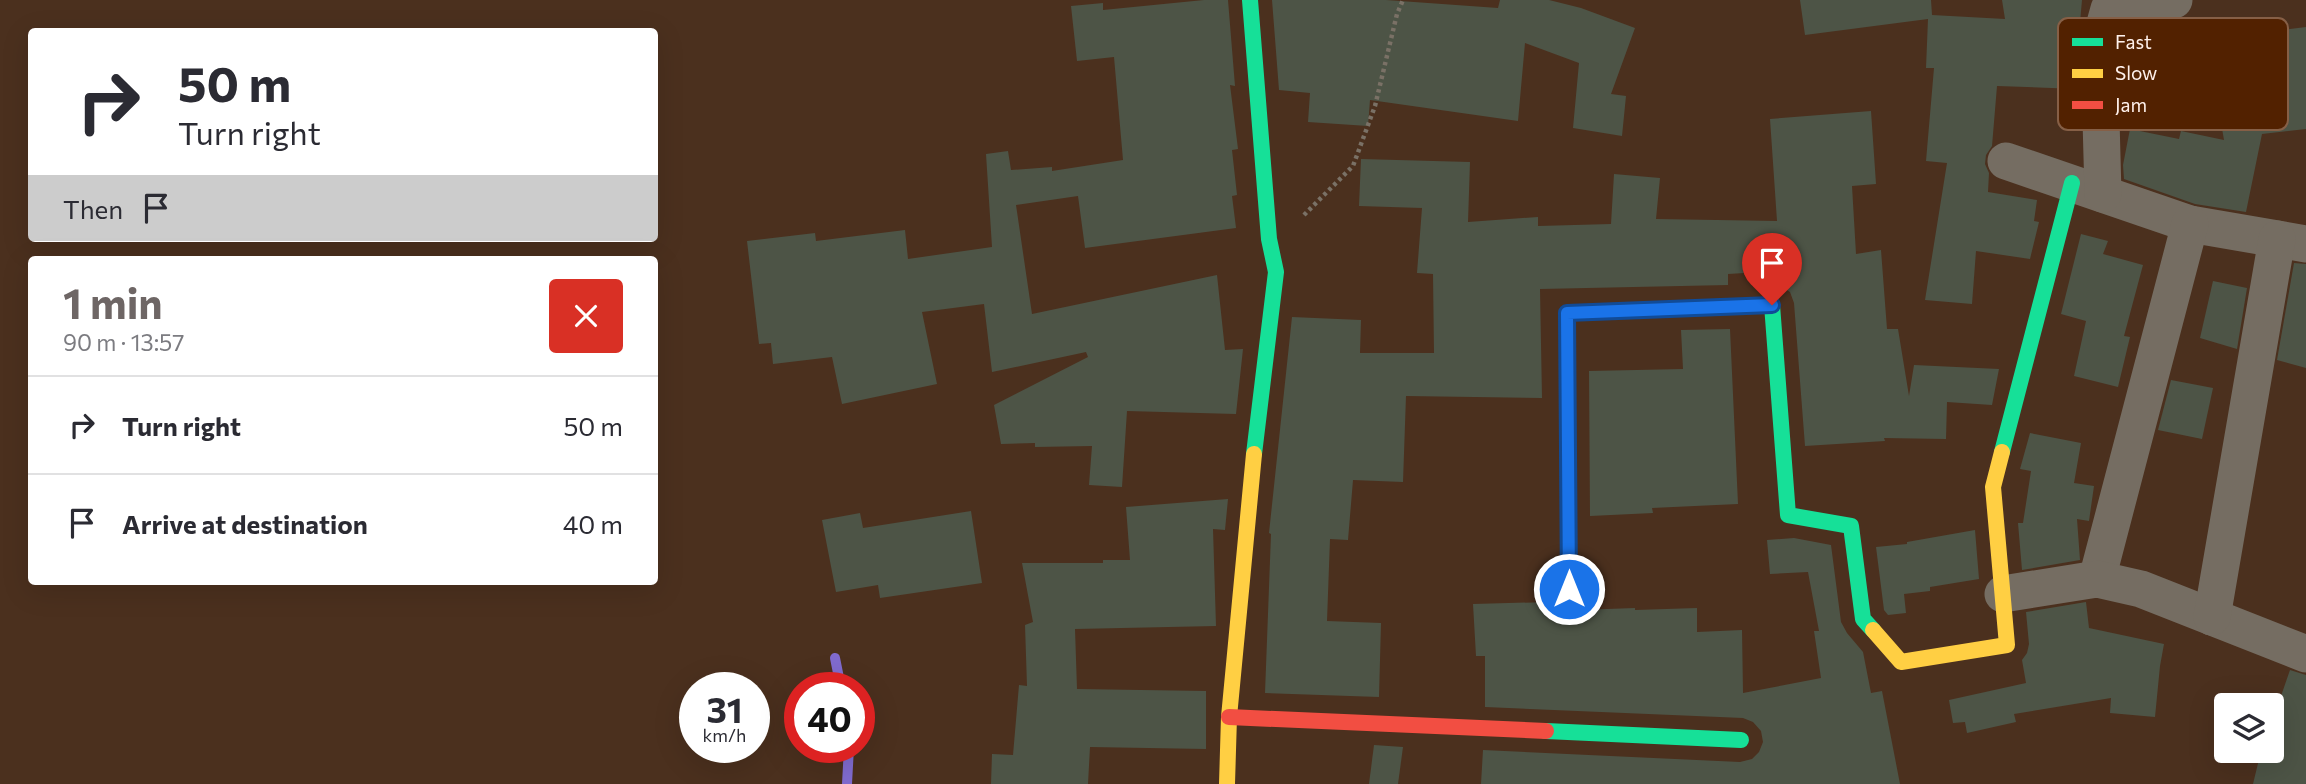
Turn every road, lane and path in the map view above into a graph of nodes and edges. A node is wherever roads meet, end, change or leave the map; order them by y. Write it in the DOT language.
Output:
graph roads {
  1 [pos="1250,0"];
  2 [pos="1403,0"];
  3 [pos="2174,0"];
  4 [pos="2106,18"];
  5 [pos="2092,130"];
  6 [pos="2006,161"];
  7 [pos="2088,188"];
  8 [pos="2190,224"];
  9 [pos="1269,239"];
  10 [pos="2291,241"];
  11 [pos="2097,579"];
  12 [pos="1569,589"];
  13 [pos="2003,594"];
  14 [pos="2212,617"];
  15 [pos="2306,654"];
  16 [pos="1229,717"];
  17 [pos="1741,740"];
  18 [pos="1227,784"];
  1 -- 9 [label="street"];
  2 -- 9 [label="path"];
  3 -- 4 [label="street"];
  5 -- 7 [label="street"];
  6 -- 7 [label="street"];
  7 -- 8 [label="street"];
  7 -- 13 [label="street"];
  8 -- 10 [label="street"];
  8 -- 11 [label="street"];
  9 -- 16 [label="street"];
  10 -- 14 [label="street"];
  11 -- 13 [label="street"];
  11 -- 14 [label="street"];
  12 -- 13 [label="street"];
  14 -- 15 [label="street"];
  16 -- 17 [label="street"];
  16 -- 18 [label="street"];
}
